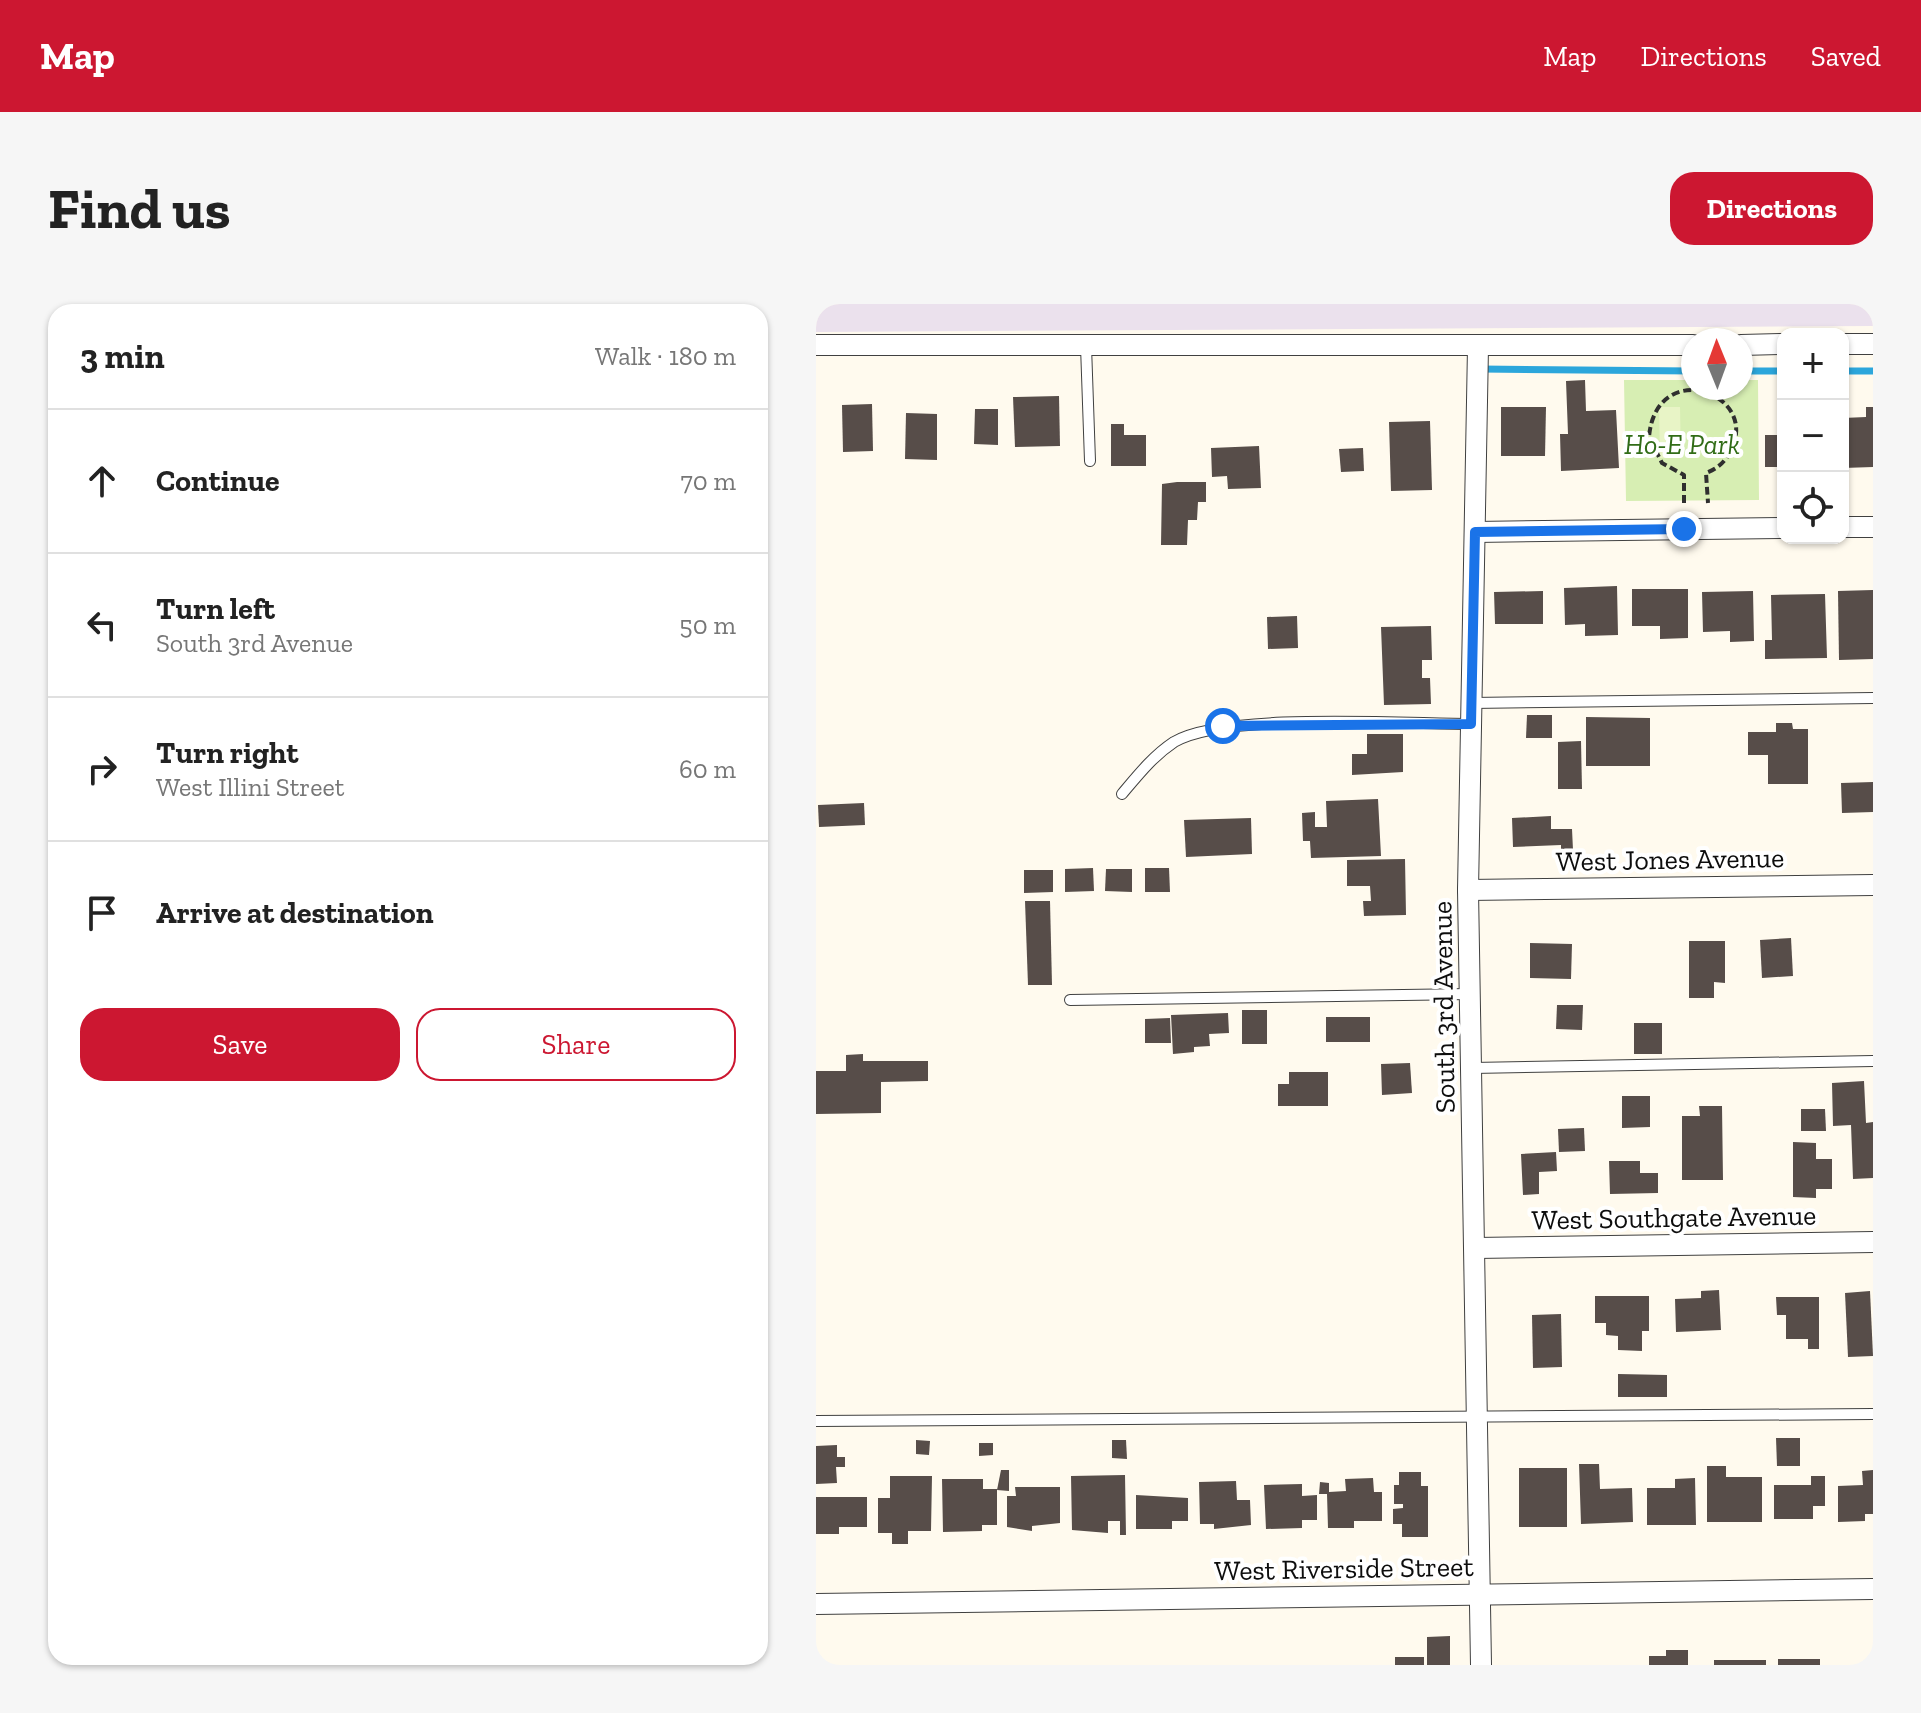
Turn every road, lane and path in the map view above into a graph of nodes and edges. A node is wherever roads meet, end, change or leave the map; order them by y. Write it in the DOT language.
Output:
graph roads {
  1 [pos="1777,344"];
  2 [pos="1849,344"];
  3 [pos="1873,344"];
  4 [pos="816,345"];
  5 [pos="1681,345"];
  6 [pos="1753,345"];
  7 [pos="1086,346"];
  8 [pos="1478,347"];
  9 [pos="1681,393"];
  10 [pos="1722,400"];
  11 [pos="1090,461"];
  12 [pos="1684,503"];
  13 [pos="1708,503"];
  14 [pos="1849,527"];
  15 [pos="1873,527"];
  16 [pos="1777,528"];
  17 [pos="1475,532"];
  18 [pos="1873,698"];
  19 [pos="1471,703"];
  20 [pos="1471,724"];
  21 [pos="1122,794"];
  22 [pos="1873,885"];
  23 [pos="1468,890"];
  24 [pos="1470,994"];
  25 [pos="1070,1000"];
  26 [pos="1873,1061"];
  27 [pos="1472,1068"];
  28 [pos="1873,1242"];
  29 [pos="1476,1248"];
  30 [pos="1873,1414"];
  31 [pos="1478,1418"];
  32 [pos="816,1421"];
  33 [pos="1873,1589"];
  34 [pos="1479,1594"];
  35 [pos="816,1604"];
  36 [pos="1481,1665"];
  1 -- 6 [label="street"];
  2 -- 3 [label="street"];
  4 -- 7 [label="street"];
  5 -- 8 [label="street"];
  7 -- 8 [label="street"];
  7 -- 11 [label="lane"];
  8 -- 17 [label="street, South 3rd Avenue"];
  9 -- 12 [label="path"];
  10 -- 13 [label="path"];
  14 -- 15 [label="street"];
  16 -- 17 [label="street"];
  17 -- 19 [label="street, South 3rd Avenue"];
  18 -- 19 [label="lane"];
  19 -- 20 [label="street, South 3rd Avenue"];
  20 -- 21 [label="lane"];
  20 -- 23 [label="street, South 3rd Avenue"];
  22 -- 23 [label="street, West Jones Avenue"];
  23 -- 24 [label="street, South 3rd Avenue"];
  24 -- 25 [label="lane"];
  24 -- 27 [label="street, South 3rd Avenue"];
  26 -- 27 [label="lane"];
  27 -- 29 [label="street, South 3rd Avenue"];
  28 -- 29 [label="street, West Southgate Avenue"];
  29 -- 31 [label="street, South 3rd Avenue"];
  30 -- 31 [label="lane"];
  31 -- 32 [label="lane"];
  31 -- 34 [label="street, South 3rd Avenue"];
  33 -- 34 [label="street, West Riverside Street"];
  34 -- 35 [label="street, West Riverside Street"];
  34 -- 36 [label="street, South 3rd Avenue"];
}
